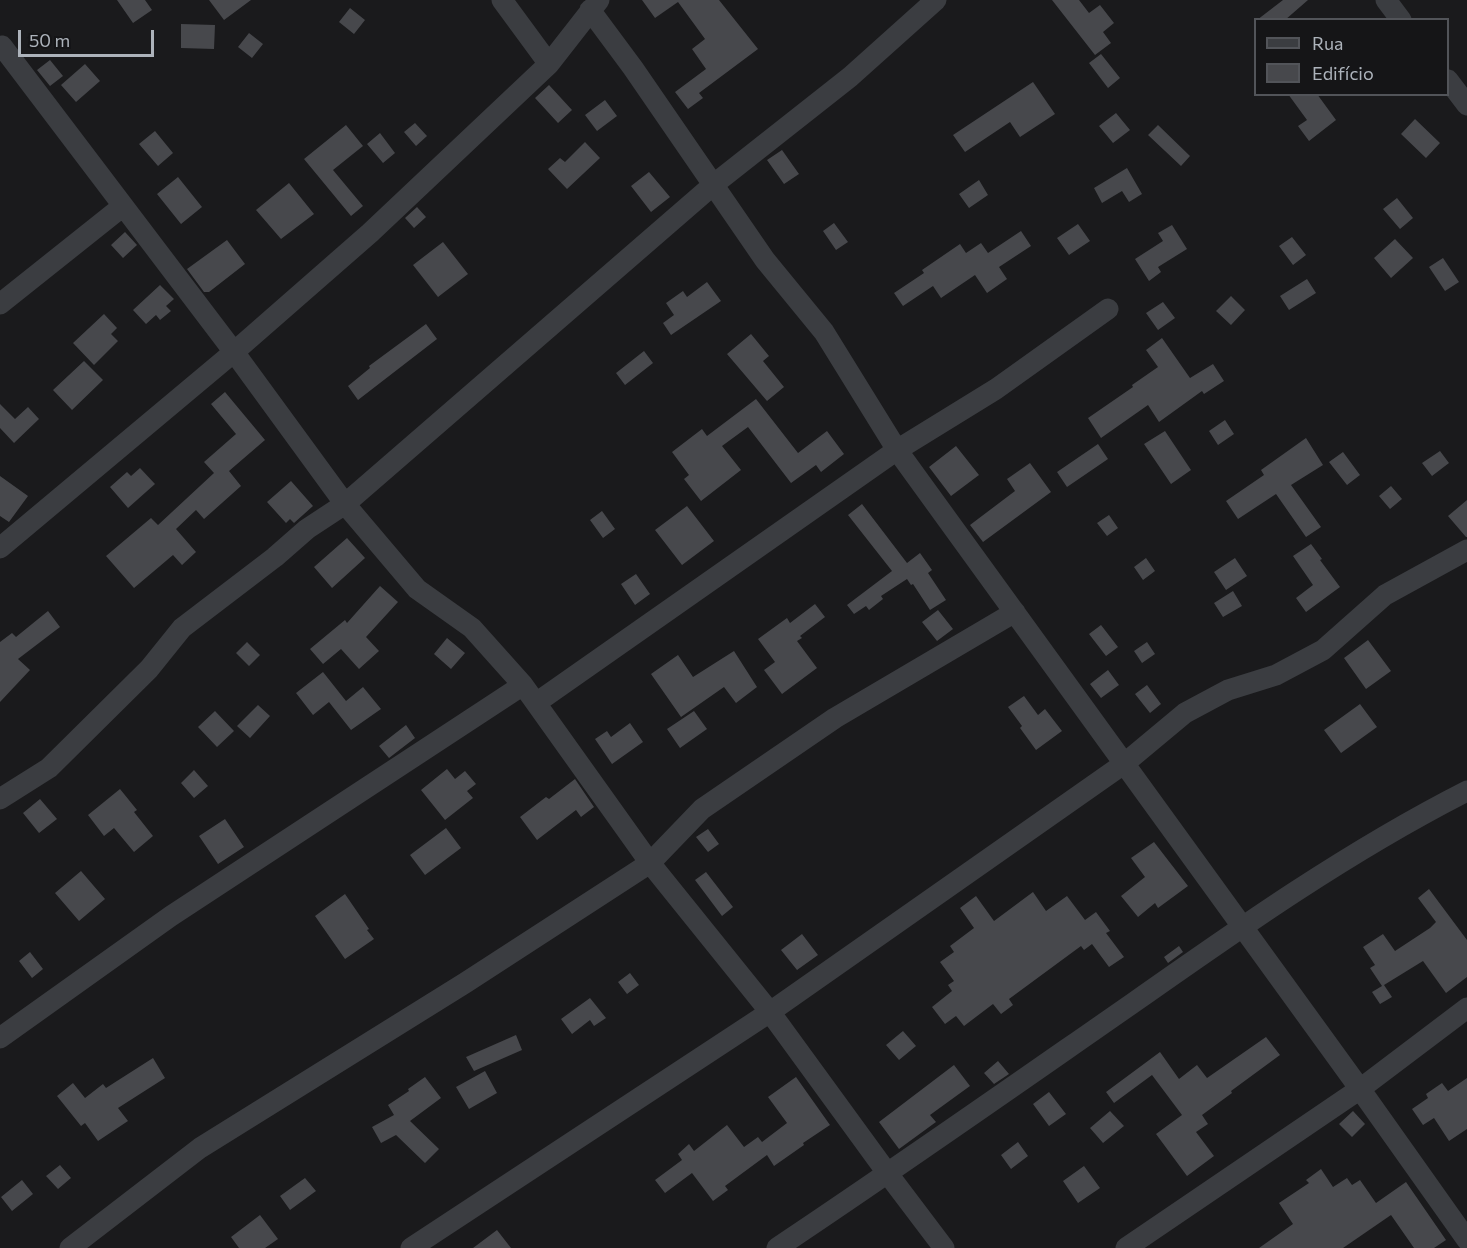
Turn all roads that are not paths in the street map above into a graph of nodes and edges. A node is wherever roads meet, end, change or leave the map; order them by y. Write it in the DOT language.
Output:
graph roads {
  1 [pos="502,0"];
  2 [pos="936,0"];
  3 [pos="1386,0"];
  4 [pos="595,5"];
  5 [pos="1400,18"];
  6 [pos="2,46"];
  7 [pos="549,64"];
  8 [pos="1449,81"];
  9 [pos="1467,105"];
  10 [pos="713,184"];
  11 [pos="123,206"];
  12 [pos="0,304"];
  13 [pos="1108,309"];
  14 [pos="234,352"];
  15 [pos="897,450"];
  16 [pos="345,504"];
  17 [pos="0,548"];
  18 [pos="1467,550"];
  19 [pos="1015,612"];
  20 [pos="523,686"];
  21 [pos="536,703"];
  22 [pos="1125,764"];
  23 [pos="1467,791"];
  24 [pos="0,799"];
  25 [pos="650,862"];
  26 [pos="1243,926"];
  27 [pos="1467,1008"];
  28 [pos="770,1012"];
  29 [pos="0,1038"];
  30 [pos="1360,1089"];
  31 [pos="888,1174"];
  32 [pos="1467,1240"];
  33 [pos="70,1248"];
  34 [pos="411,1248"];
  35 [pos="777,1248"];
  36 [pos="944,1248"];
  37 [pos="1126,1248"];
  1 -- 7 [label="street"];
  2 -- 10 [label="street"];
  3 -- 5 [label="street"];
  4 -- 7 [label="street"];
  4 -- 10 [label="street"];
  6 -- 11 [label="street"];
  7 -- 14 [label="street"];
  8 -- 9 [label="street"];
  10 -- 15 [label="street"];
  10 -- 16 [label="street"];
  11 -- 12 [label="street"];
  11 -- 14 [label="street"];
  13 -- 15 [label="street"];
  14 -- 16 [label="street"];
  14 -- 17 [label="street"];
  15 -- 19 [label="street"];
  15 -- 21 [label="street"];
  16 -- 20 [label="street"];
  16 -- 24 [label="street"];
  18 -- 22 [label="street"];
  19 -- 22 [label="street"];
  19 -- 25 [label="street"];
  20 -- 21 [label="street"];
  20 -- 29 [label="street"];
  21 -- 25 [label="street"];
  22 -- 26 [label="street"];
  22 -- 28 [label="street"];
  23 -- 26 [label="street"];
  25 -- 28 [label="street"];
  25 -- 33 [label="street"];
  26 -- 30 [label="street"];
  26 -- 31 [label="street"];
  27 -- 30 [label="street"];
  28 -- 31 [label="street"];
  28 -- 34 [label="street"];
  30 -- 32 [label="street"];
  30 -- 37 [label="street"];
  31 -- 35 [label="street"];
  31 -- 36 [label="street"];
}
